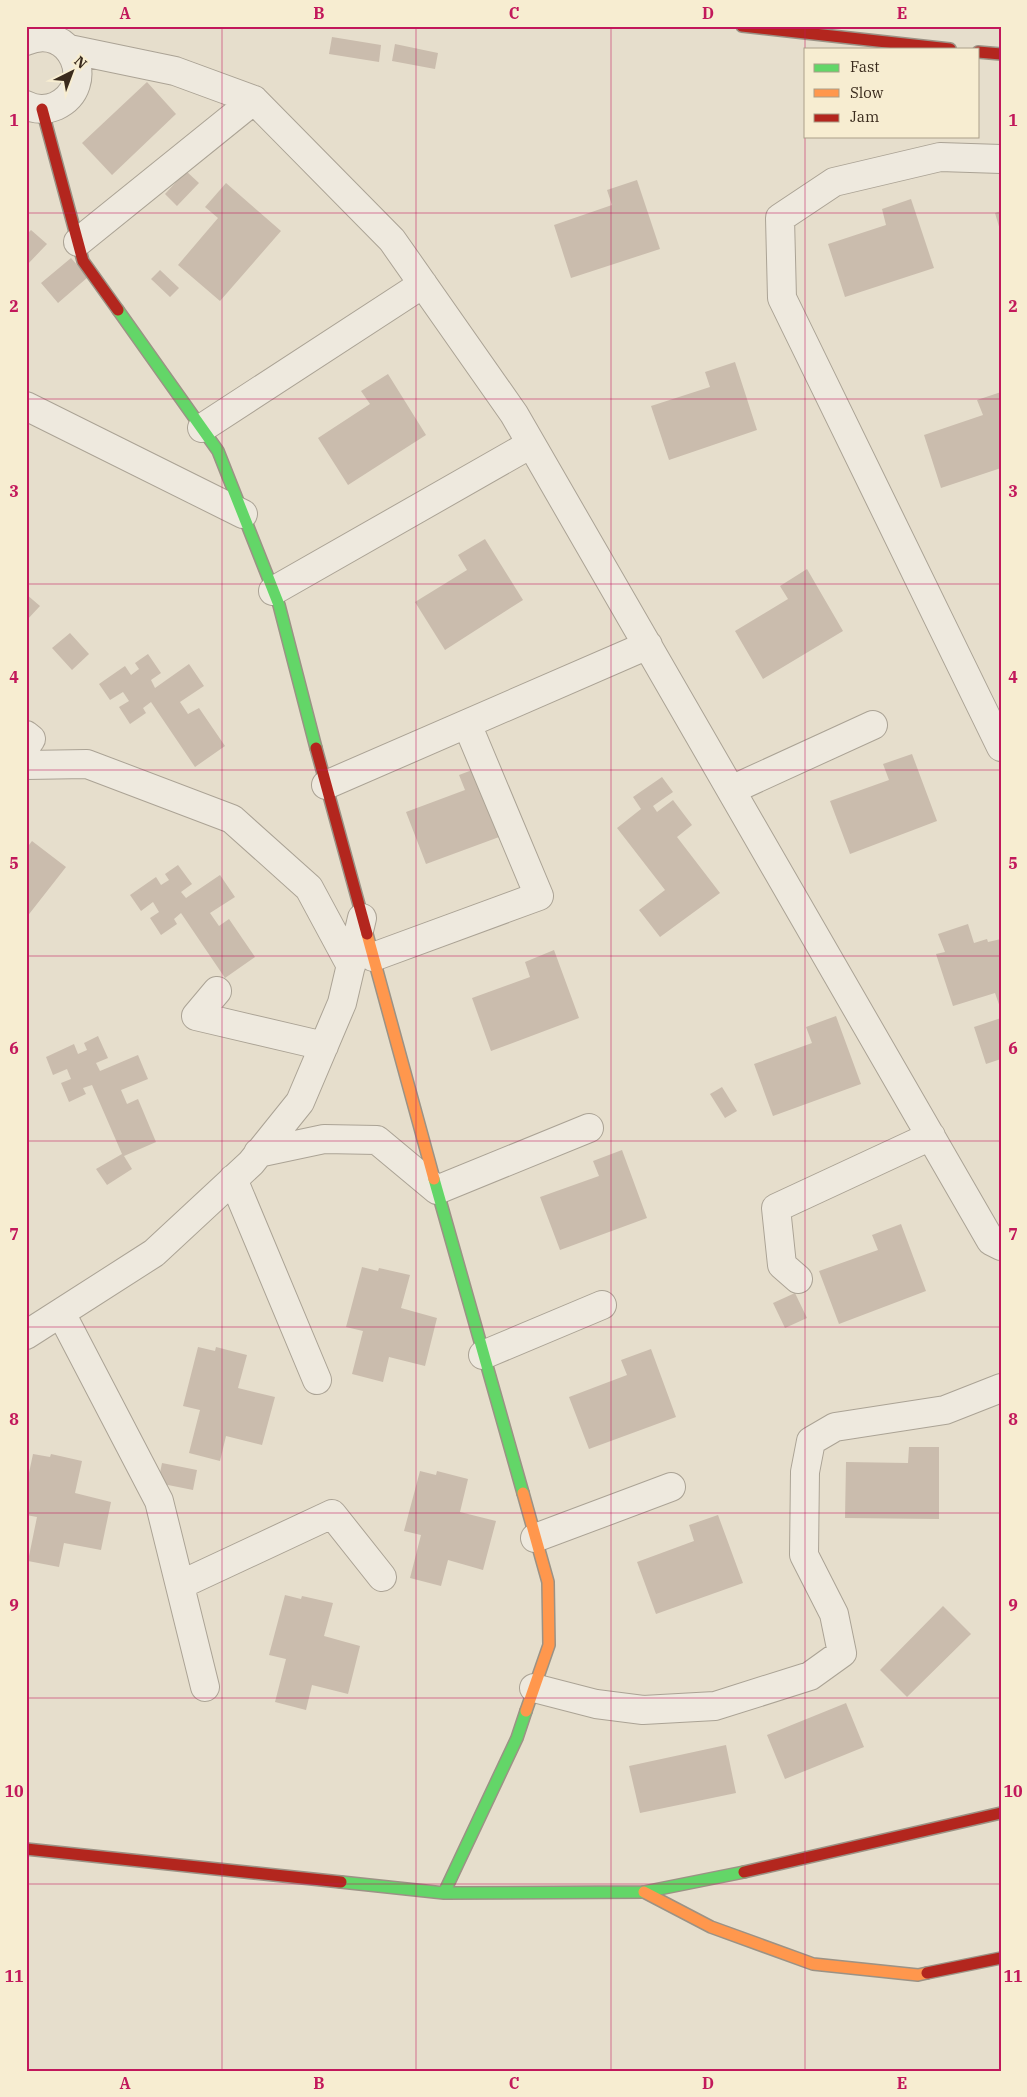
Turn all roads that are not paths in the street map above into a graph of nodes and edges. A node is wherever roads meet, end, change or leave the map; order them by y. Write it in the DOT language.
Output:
graph roads {
  1 [pos="742,26"];
  2 [pos="28,39"];
  3 [pos="69,48"];
  4 [pos="941,48"];
  5 [pos="980,52"];
  6 [pos="1001,54"];
  7 [pos="254,100"];
  8 [pos="34,107"];
  9 [pos="1001,159"];
  10 [pos="78,242"];
  11 [pos="423,284"];
  12 [pos="26,406"];
  13 [pos="202,428"];
  14 [pos="532,444"];
  15 [pos="243,514"];
  16 [pos="273,591"];
  17 [pos="648,645"];
  18 [pos="467,724"];
  19 [pos="873,725"];
  20 [pos="26,735"];
  21 [pos="26,746"];
  22 [pos="1001,747"];
  23 [pos="26,764"];
  24 [pos="326,785"];
  25 [pos="731,790"];
  26 [pos="362,918"];
  27 [pos="362,961"];
  28 [pos="217,991"];
  29 [pos="324,1046"];
  30 [pos="589,1128"];
  31 [pos="931,1136"];
  32 [pos="258,1153"];
  33 [pos="233,1179"];
  34 [pos="437,1190"];
  35 [pos="1001,1246"];
  36 [pos="798,1279"];
  37 [pos="602,1305"];
  38 [pos="61,1313"];
  39 [pos="26,1335"];
  40 [pos="483,1355"];
  41 [pos="318,1380"];
  42 [pos="1001,1388"];
  43 [pos="671,1487"];
  44 [pos="535,1538"];
  45 [pos="382,1577"];
  46 [pos="180,1585"];
  47 [pos="205,1687"];
  48 [pos="534,1688"];
  49 [pos="1001,1813"];
  50 [pos="26,1849"];
  51 [pos="644,1892"];
  52 [pos="444,1893"];
  53 [pos="1001,1958"];
  1 -- 4 [label="street"];
  2 -- 3 [label="street"];
  3 -- 7 [label="street"];
  3 -- 8 [label="street"];
  5 -- 6 [label="street"];
  7 -- 10 [label="street"];
  7 -- 11 [label="street"];
  8 -- 10 [label="street"];
  9 -- 22 [label="street"];
  10 -- 13 [label="street"];
  11 -- 13 [label="street"];
  11 -- 14 [label="street"];
  12 -- 15 [label="street"];
  13 -- 15 [label="street"];
  14 -- 16 [label="street"];
  14 -- 17 [label="street"];
  15 -- 16 [label="street"];
  16 -- 24 [label="street"];
  17 -- 18 [label="street"];
  17 -- 25 [label="street"];
  18 -- 24 [label="street"];
  18 -- 27 [label="street"];
  19 -- 25 [label="street"];
  20 -- 21 [label="street"];
  23 -- 27 [label="street"];
  24 -- 26 [label="street"];
  25 -- 31 [label="street"];
  26 -- 27 [label="street"];
  27 -- 29 [label="street"];
  27 -- 34 [label="street"];
  28 -- 29 [label="street"];
  29 -- 32 [label="street"];
  30 -- 34 [label="street"];
  31 -- 35 [label="street"];
  31 -- 36 [label="street"];
  32 -- 33 [label="street"];
  32 -- 34 [label="street"];
  33 -- 38 [label="street"];
  33 -- 41 [label="street"];
  34 -- 40 [label="street"];
  37 -- 40 [label="street"];
  38 -- 39 [label="street"];
  38 -- 46 [label="street"];
  40 -- 44 [label="street"];
  42 -- 48 [label="street"];
  43 -- 44 [label="street"];
  44 -- 48 [label="street"];
  45 -- 46 [label="street"];
  46 -- 47 [label="street"];
  48 -- 52 [label="street"];
  49 -- 51 [label="street"];
  50 -- 52 [label="street"];
  51 -- 52 [label="street"];
  51 -- 53 [label="street"];
}
